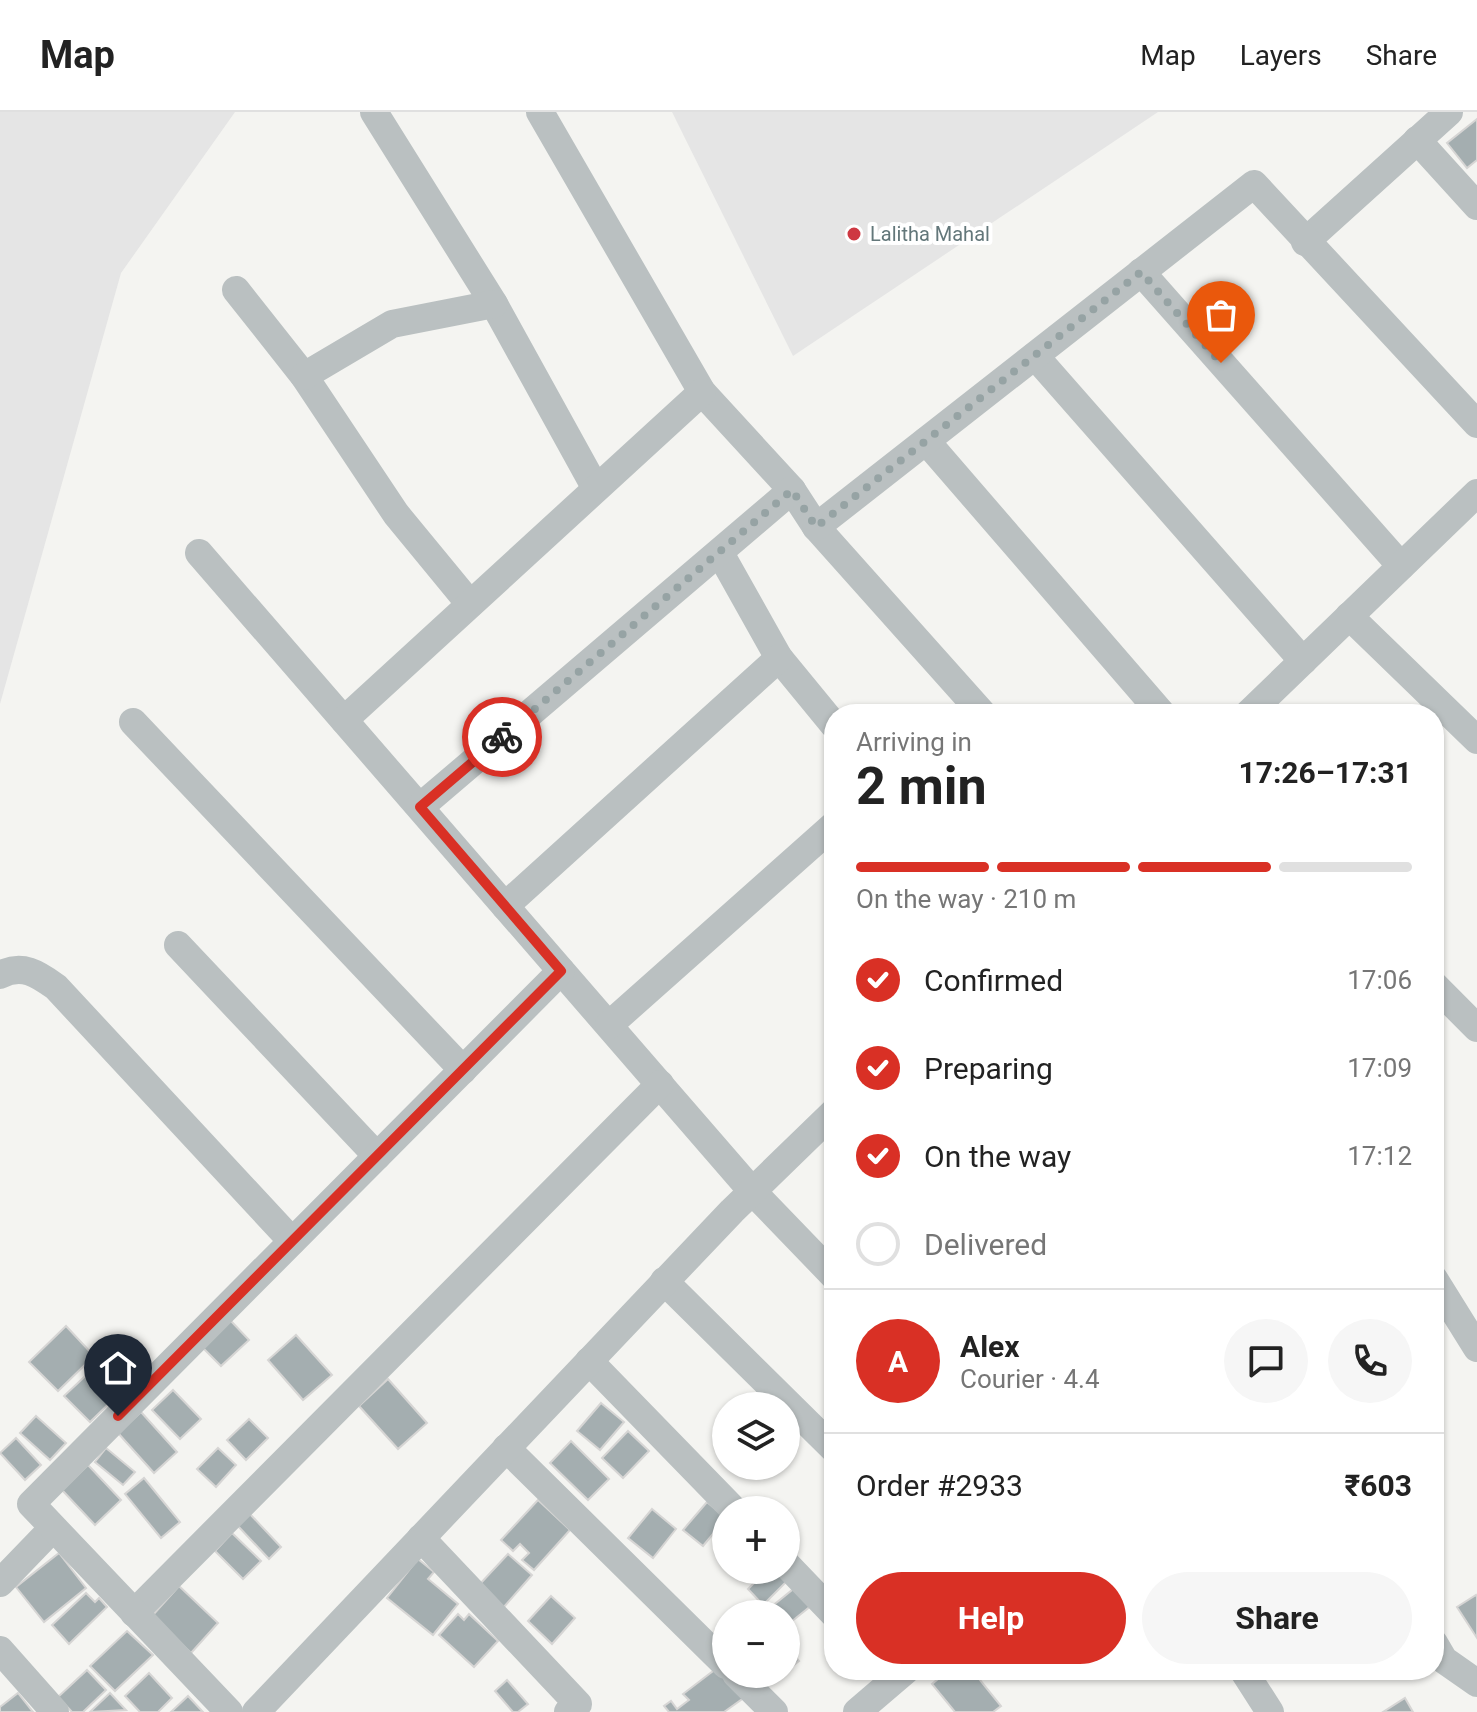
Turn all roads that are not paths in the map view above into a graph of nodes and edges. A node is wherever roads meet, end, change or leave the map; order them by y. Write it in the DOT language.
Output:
graph roads {
  1 [pos="374,112"];
  2 [pos="540,112"];
  3 [pos="1449,112"];
  4 [pos="1417,140"];
  5 [pos="1477,206"];
  6 [pos="1305,242"];
  7 [pos="1141,272"];
  8 [pos="236,290"];
  9 [pos="494,304"];
  10 [pos="1035,356"];
  11 [pos="304,376"];
  12 [pos="702,392"];
  13 [pos="1477,424"];
  14 [pos="926,441"];
  15 [pos="595,487"];
  16 [pos="792,490"];
  17 [pos="1477,493"];
  18 [pos="816,527"];
  19 [pos="199,553"];
  20 [pos="720,553"];
  21 [pos="1401,566"];
  22 [pos="470,604"];
  23 [pos="1349,616"];
  24 [pos="779,658"];
  25 [pos="1303,661"];
  26 [pos="974,704"];
  27 [pos="1153,704"];
  28 [pos="1258,704"];
  29 [pos="1440,704"];
  30 [pos="1444,708"];
  31 [pos="824,713"];
  32 [pos="344,720"];
  33 [pos="133,722"];
  34 [pos="1477,740"];
  35 [pos="420,807"];
  36 [pos="824,834"];
  37 [pos="505,906"];
  38 [pos="178,945"];
  39 [pos="561,971"];
  40 [pos="0,975"];
  41 [pos="1444,995"];
  42 [pos="609,1025"];
  43 [pos="1477,1028"];
  44 [pos="463,1070"];
  45 [pos="660,1084"];
  46 [pos="824,1122"];
  47 [pos="377,1156"];
  48 [pos="752,1191"];
  49 [pos="292,1241"];
  50 [pos="824,1266"];
  51 [pos="664,1281"];
  52 [pos="1444,1295"];
  53 [pos="1477,1348"];
  54 [pos="589,1361"];
  55 [pos="824,1439"];
  56 [pos="506,1448"];
  57 [pos="720,1496"];
  58 [pos="53,1528"];
  59 [pos="421,1538"];
  60 [pos="800,1579"];
  61 [pos="0,1583"];
  62 [pos="824,1604"];
  63 [pos="134,1613"];
  64 [pos="0,1650"];
  65 [pos="712,1651"];
  66 [pos="1444,1660"];
  67 [pos="890,1680"];
  68 [pos="1249,1680"];
  69 [pos="1477,1683"];
  70 [pos="750,1688"];
  71 [pos="55,1712"];
  72 [pos="229,1712"];
  73 [pos="256,1712"];
  74 [pos="568,1712"];
  75 [pos="774,1712"];
  76 [pos="857,1712"];
  77 [pos="1270,1712"];
  1 -- 9 [label="street"];
  2 -- 12 [label="street"];
  3 -- 4 [label="street"];
  4 -- 5 [label="street"];
  4 -- 6 [label="street"];
  6 -- 7 [label="street"];
  6 -- 13 [label="street"];
  7 -- 10 [label="street"];
  7 -- 21 [label="street"];
  8 -- 11 [label="street"];
  9 -- 11 [label="street"];
  9 -- 15 [label="street"];
  10 -- 14 [label="street"];
  10 -- 25 [label="street"];
  11 -- 22 [label="street"];
  12 -- 15 [label="street"];
  12 -- 16 [label="street"];
  14 -- 18 [label="street"];
  14 -- 27 [label="street"];
  15 -- 22 [label="street"];
  16 -- 18 [label="street"];
  16 -- 20 [label="street"];
  17 -- 21 [label="street"];
  18 -- 26 [label="street"];
  19 -- 32 [label="street"];
  20 -- 24 [label="street"];
  20 -- 35 [label="street"];
  21 -- 23 [label="street"];
  22 -- 32 [label="street"];
  23 -- 25 [label="street"];
  23 -- 29 [label="street"];
  24 -- 31 [label="street"];
  24 -- 37 [label="street"];
  25 -- 28 [label="street"];
  30 -- 34 [label="street"];
  32 -- 35 [label="street"];
  33 -- 44 [label="street"];
  35 -- 37 [label="street"];
  36 -- 42 [label="street"];
  37 -- 39 [label="street"];
  38 -- 47 [label="street"];
  39 -- 42 [label="street"];
  39 -- 44 [label="street"];
  40 -- 49 [label="street"];
  41 -- 43 [label="street"];
  42 -- 45 [label="street"];
  44 -- 47 [label="street"];
  45 -- 48 [label="street"];
  45 -- 63 [label="street"];
  46 -- 48 [label="street"];
  47 -- 49 [label="street"];
  48 -- 50 [label="street"];
  48 -- 51 [label="street"];
  49 -- 58 [label="street"];
  51 -- 54 [label="street"];
  51 -- 55 [label="street"];
  52 -- 53 [label="street"];
  54 -- 56 [label="street"];
  54 -- 57 [label="street"];
  56 -- 59 [label="street"];
  56 -- 65 [label="street"];
  58 -- 61 [label="street"];
  58 -- 63 [label="street"];
  59 -- 73 [label="street"];
  59 -- 74 [label="street"];
  60 -- 62 [label="street"];
  63 -- 72 [label="street"];
  64 -- 71 [label="street"];
  66 -- 69 [label="street"];
  67 -- 76 [label="street"];
  68 -- 77 [label="street"];
  70 -- 75 [label="street"];
}
